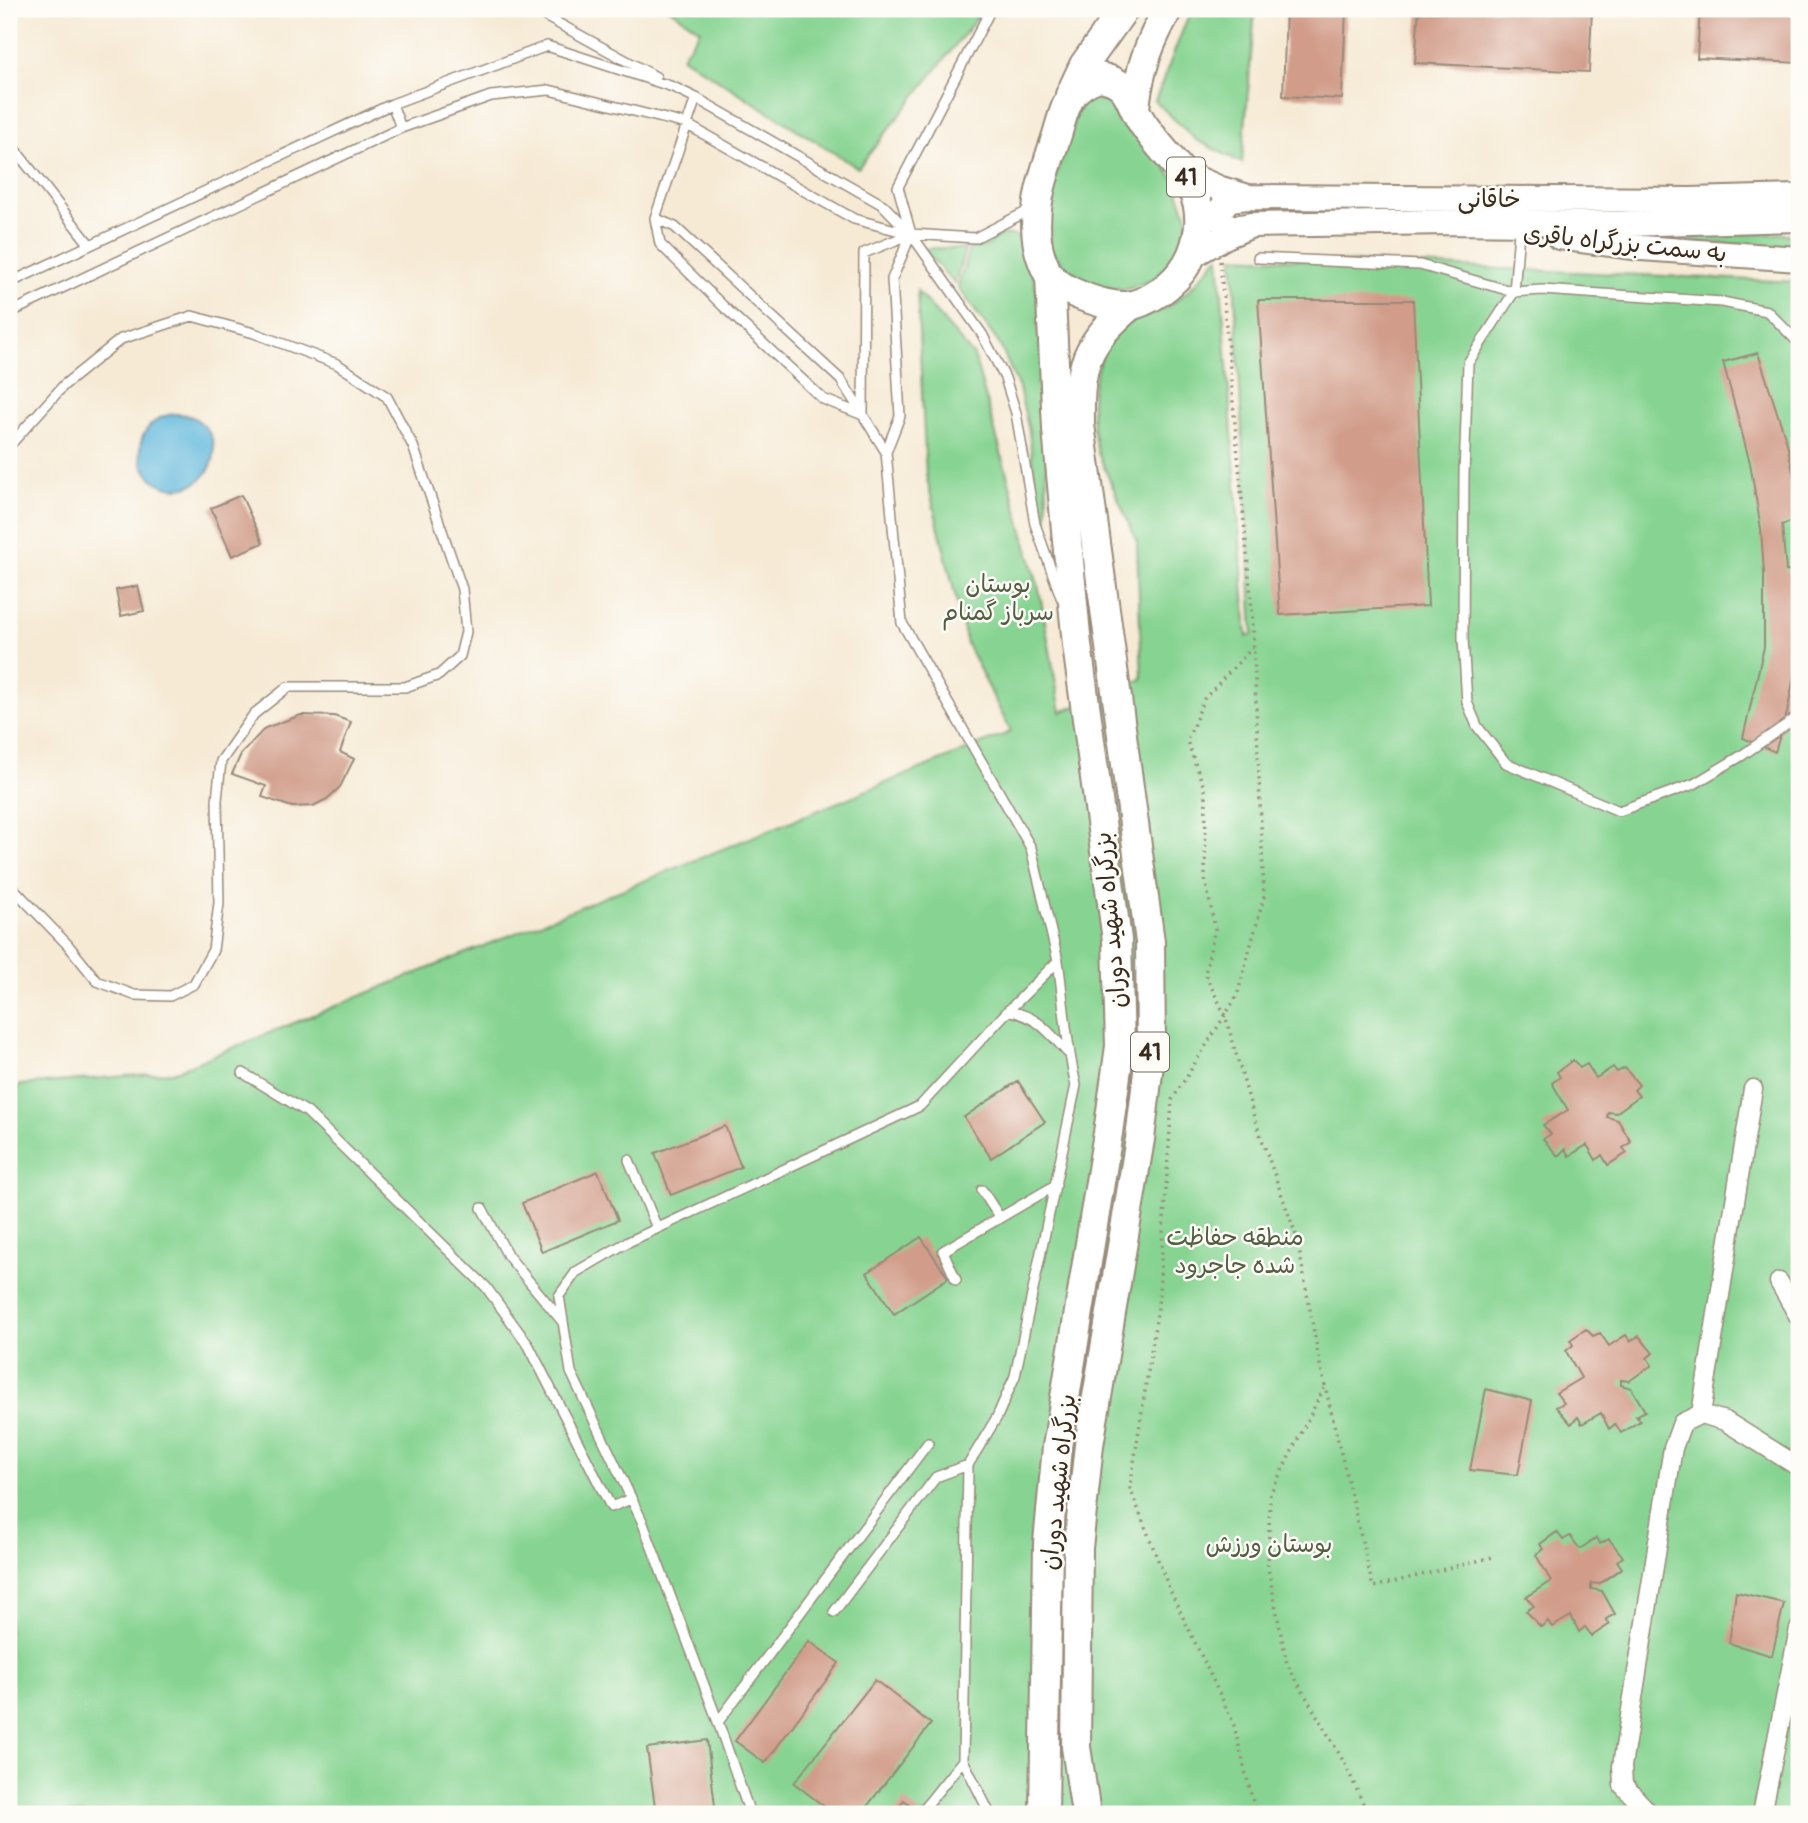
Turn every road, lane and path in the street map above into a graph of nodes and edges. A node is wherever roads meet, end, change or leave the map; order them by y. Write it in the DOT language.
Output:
graph roads {
  1 [pos="538,9"];
  2 [pos="991,9"];
  3 [pos="1124,9"];
  4 [pos="1168,9"];
  5 [pos="673,87"];
  6 [pos="1069,98"];
  7 [pos="696,99"];
  8 [pos="392,104"];
  9 [pos="1135,108"];
  10 [pos="686,124"];
  11 [pos="401,128"];
  12 [pos="9,142"];
  13 [pos="1184,173"];
  14 [pos="1248,197"];
  15 [pos="1799,197"];
  16 [pos="1037,206"];
  17 [pos="655,218"];
  18 [pos="1799,219"];
  19 [pos="1451,222"];
  20 [pos="1252,225"];
  21 [pos="1519,232"];
  22 [pos="911,234"];
  23 [pos="90,245"];
  24 [pos="1191,256"];
  25 [pos="1219,256"];
  26 [pos="1258,258"];
  27 [pos="1799,259"];
  28 [pos="1050,276"];
  29 [pos="9,283"];
  30 [pos="1514,292"];
  31 [pos="1130,306"];
  32 [pos="9,313"];
  33 [pos="1799,343"];
  34 [pos="863,415"];
  35 [pos="9,446"];
  36 [pos="886,452"];
  37 [pos="1077,645"];
  38 [pos="1253,648"];
  39 [pos="1799,716"];
  40 [pos="9,884"];
  41 [pos="1058,961"];
  42 [pos="1008,1010"];
  43 [pos="1225,1015"];
  44 [pos="1068,1053"];
  45 [pos="243,1073"];
  46 [pos="1753,1089"];
  47 [pos="629,1160"];
  48 [pos="1056,1185"];
  49 [pos="982,1190"];
  50 [pos="482,1208"];
  51 [pos="1000,1218"];
  52 [pos="657,1228"];
  53 [pos="956,1280"];
  54 [pos="1779,1282"];
  55 [pos="1799,1317"];
  56 [pos="563,1323"];
  57 [pos="1325,1386"];
  58 [pos="1701,1414"];
  59 [pos="928,1443"];
  60 [pos="968,1465"];
  61 [pos="1799,1467"];
  62 [pos="631,1499"];
  63 [pos="1493,1557"];
  64 [pos="834,1612"];
  65 [pos="1799,1629"];
  66 [pos="718,1722"];
  67 [pos="963,1760"];
  68 [pos="926,1806"];
  69 [pos="750,1814"];
  70 [pos="990,1814"];
  71 [pos="1044,1814"];
  72 [pos="1086,1814"];
  73 [pos="1256,1814"];
  74 [pos="1368,1814"];
  75 [pos="1650,1814"];
  76 [pos="1762,1814"];
  1 -- 5 [label="lane"];
  2 -- 22 [label="lane"];
  3 -- 6 [label="highway, 41"];
  4 -- 9 [label="highway"];
  5 -- 7 [label="lane"];
  5 -- 8 [label="lane"];
  6 -- 9 [label="highway, 41"];
  6 -- 16 [label="highway, 41"];
  7 -- 10 [label="lane"];
  7 -- 22 [label="lane"];
  8 -- 11 [label="lane"];
  8 -- 23 [label="lane"];
  9 -- 13 [label="highway, 41"];
  10 -- 11 [label="lane"];
  10 -- 17 [label="lane"];
  10 -- 22 [label="lane"];
  11 -- 32 [label="lane"];
  12 -- 23 [label="lane"];
  13 -- 14 [label="main road, خاقانی"];
  13 -- 24 [label="highway, 41"];
  14 -- 15 [label="main road, خاقانی"];
  14 -- 20 [label="main road"];
  16 -- 22 [label="lane"];
  16 -- 28 [label="highway, 41"];
  17 -- 34 [label="lane"];
  17 -- 34 [label="lane"];
  18 -- 19 [label="main road, خاقانی"];
  19 -- 20 [label="main road, خاقانی"];
  19 -- 21 [label="main road, به سمت بزرگراه باقری"];
  20 -- 24 [label="main road, خاقانی"];
  21 -- 27 [label="main road, به سمت بزرگراه باقری"];
  21 -- 30 [label="lane"];
  22 -- 34 [label="lane"];
  22 -- 36 [label="lane"];
  22 -- 37 [label="lane"];
  23 -- 29 [label="lane"];
  24 -- 31 [label="highway, 41"];
  25 -- 38 [label="path"];
  26 -- 30 [label="lane"];
  28 -- 31 [label="highway"];
  28 -- 37 [label="highway, بزرگراه شهید دوران / 41"];
  30 -- 33 [label="lane"];
  30 -- 39 [label="lane"];
  31 -- 72 [label="highway, بزرگراه شهید دوران / 41"];
  34 -- 36 [label="lane"];
  35 -- 40 [label="lane"];
  36 -- 41 [label="lane"];
  37 -- 71 [label="highway, بزرگراه شهید دوران / 41"];
  38 -- 43 [label="path"];
  38 -- 43 [label="path"];
  41 -- 42 [label="lane"];
  41 -- 44 [label="lane"];
  42 -- 44 [label="lane"];
  42 -- 52 [label="lane"];
  43 -- 57 [label="path"];
  43 -- 73 [label="path"];
  44 -- 48 [label="lane"];
  45 -- 62 [label="lane"];
  46 -- 58 [label="street"];
  47 -- 52 [label="lane"];
  48 -- 51 [label="lane"];
  48 -- 60 [label="lane"];
  49 -- 51 [label="lane"];
  50 -- 56 [label="lane"];
  51 -- 53 [label="lane"];
  52 -- 56 [label="lane"];
  54 -- 55 [label="street"];
  56 -- 62 [label="lane"];
  57 -- 63 [label="path"];
  57 -- 74 [label="path"];
  58 -- 61 [label="street"];
  58 -- 75 [label="street"];
  59 -- 66 [label="lane"];
  60 -- 64 [label="lane"];
  60 -- 67 [label="lane"];
  62 -- 66 [label="lane"];
  65 -- 76 [label="street"];
  66 -- 69 [label="lane"];
  67 -- 68 [label="lane"];
  67 -- 70 [label="lane"];
}
